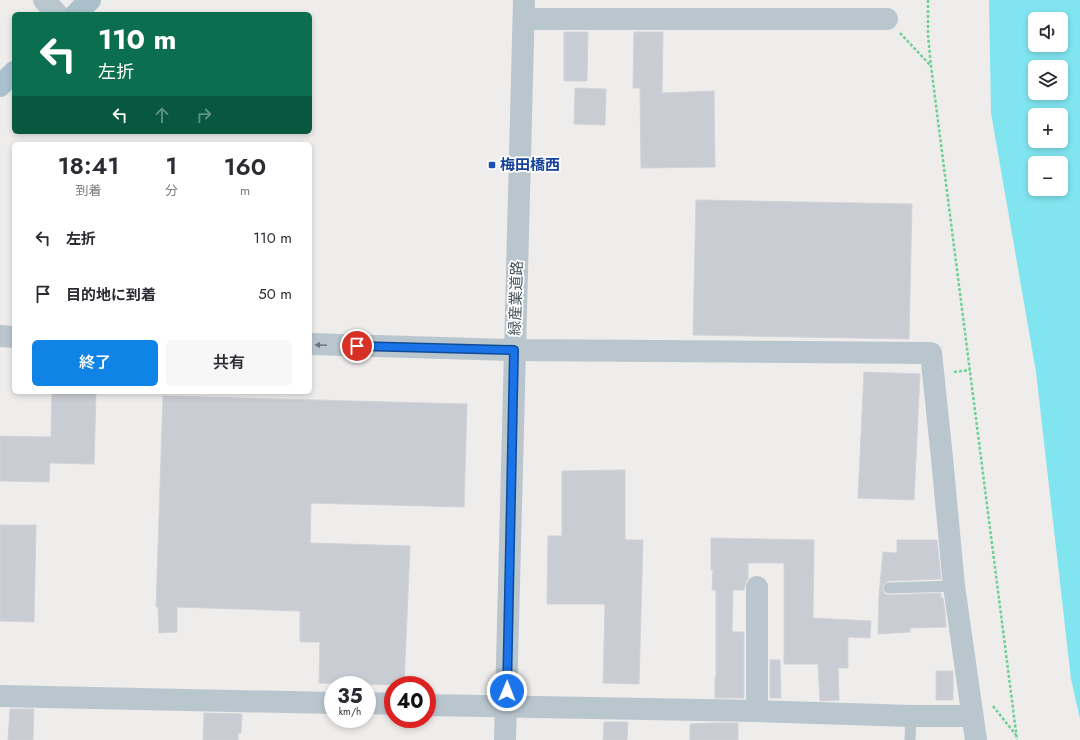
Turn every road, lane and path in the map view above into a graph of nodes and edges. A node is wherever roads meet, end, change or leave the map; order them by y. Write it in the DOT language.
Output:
graph roads {
  1 [pos="44,0"];
  2 [pos="90,0"];
  3 [pos="928,0"];
  4 [pos="524,9"];
  5 [pos="55,12"];
  6 [pos="78,12"];
  7 [pos="887,19"];
  8 [pos="931,66"];
  9 [pos="12,74"];
  10 [pos="0,86"];
  11 [pos="0,336"];
  12 [pos="12,337"];
  13 [pos="312,344"];
  14 [pos="514,350"];
  15 [pos="970,370"];
  16 [pos="963,371"];
  17 [pos="954,586"];
  18 [pos="757,587"];
  19 [pos="889,588"];
  20 [pos="0,696"];
  21 [pos="324,703"];
  22 [pos="436,704"];
  23 [pos="507,706"];
  24 [pos="757,711"];
  25 [pos="911,716"];
  26 [pos="972,716"];
  27 [pos="505,740"];
  28 [pos="910,740"];
  29 [pos="976,740"];
  30 [pos="1017,740"];
  1 -- 5 [label="street"];
  2 -- 6 [label="main road"];
  3 -- 8 [label="path"];
  4 -- 7 [label="street"];
  4 -- 14 [label="street, 緑産業道路"];
  7 -- 8 [label="path"];
  8 -- 15 [label="path"];
  9 -- 10 [label="main road"];
  11 -- 12 [label="street"];
  14 -- 13 [label="street, one-way"];
  14 -- 17 [label="street"];
  14 -- 23 [label="street, 緑産業道路"];
  15 -- 16 [label="path"];
  15 -- 30 [label="path"];
  17 -- 19 [label="lane"];
  17 -- 26 [label="street"];
  18 -- 24 [label="street"];
  20 -- 21 [label="street"];
  22 -- 23 [label="street"];
  23 -- 24 [label="street"];
  23 -- 27 [label="street, 緑産業道路"];
  24 -- 25 [label="street"];
  25 -- 26 [label="street"];
  25 -- 28 [label="lane"];
  26 -- 29 [label="street"];
}
